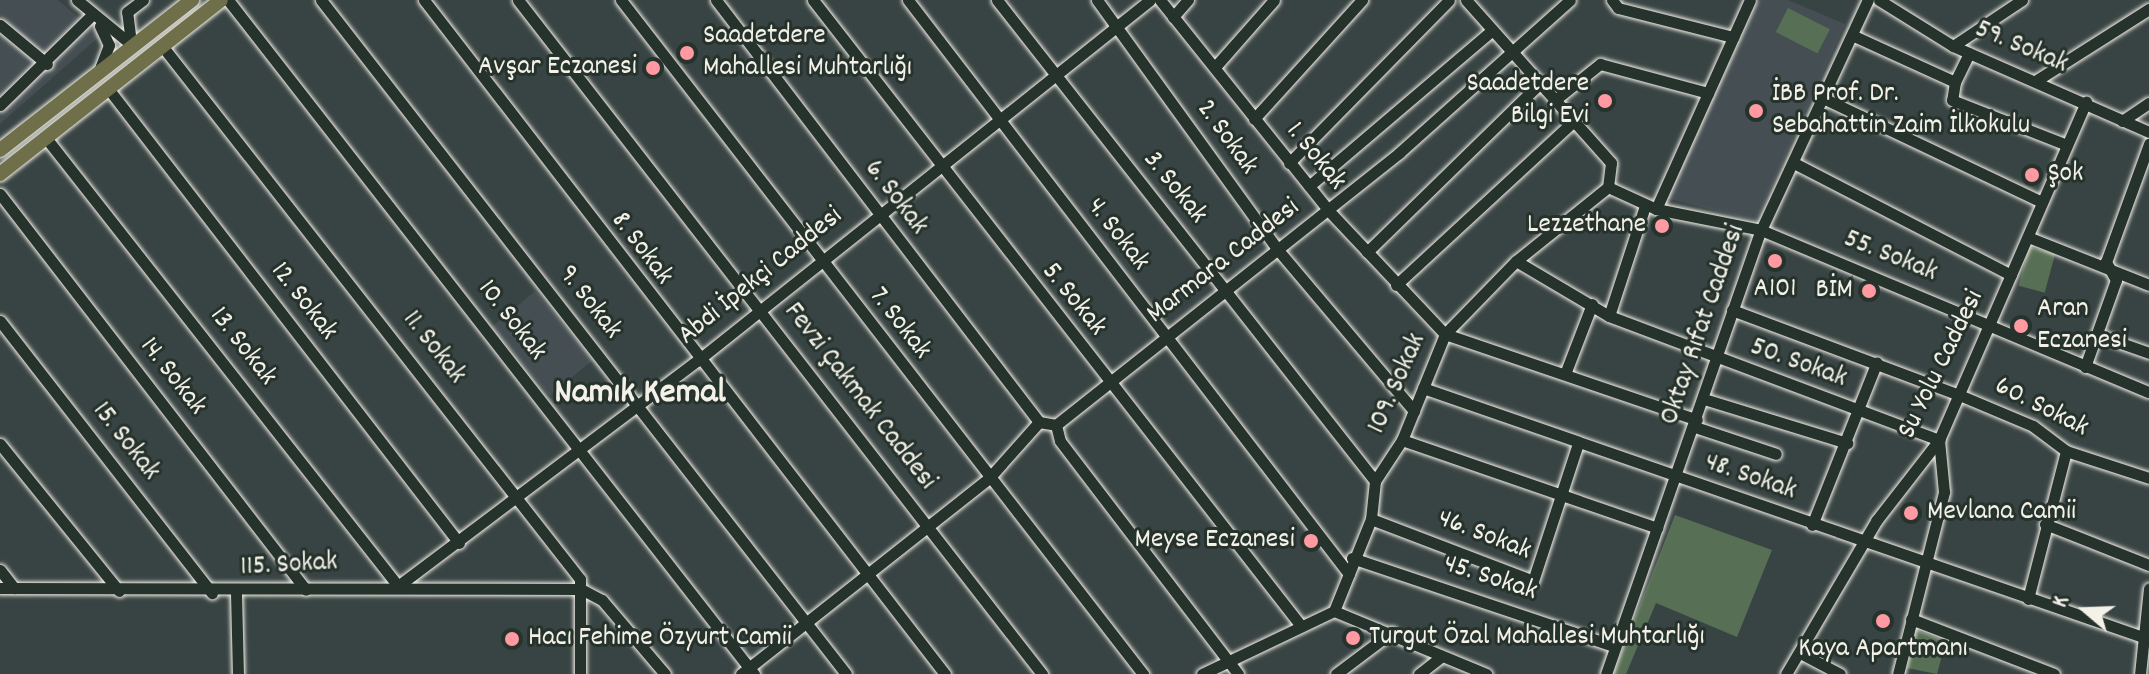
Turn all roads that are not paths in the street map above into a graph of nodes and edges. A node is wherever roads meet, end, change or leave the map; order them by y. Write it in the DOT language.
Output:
graph roads {
  1 [pos="77,0"];
  2 [pos="143,0"];
  3 [pos="221,0"];
  4 [pos="228,0"];
  5 [pos="321,0"];
  6 [pos="424,0"];
  7 [pos="518,0"];
  8 [pos="621,0"];
  9 [pos="716,0"];
  10 [pos="813,0"];
  11 [pos="908,0"];
  12 [pos="997,0"];
  13 [pos="1097,0"];
  14 [pos="1150,0"];
  15 [pos="1160,0"];
  16 [pos="1188,0"];
  17 [pos="1274,0"];
  18 [pos="1362,0"];
  19 [pos="1449,0"];
  20 [pos="1466,0"];
  21 [pos="1570,0"];
  22 [pos="1612,0"];
  23 [pos="1750,0"];
  24 [pos="1868,0"];
  25 [pos="1879,0"];
  26 [pos="2022,0"];
  27 [pos="186,1"];
  28 [pos="2149,9"];
  29 [pos="95,16"];
  30 [pos="1173,17"];
  31 [pos="0,25"];
  32 [pos="1116,26"];
  33 [pos="1492,30"];
  34 [pos="1854,36"];
  35 [pos="1733,37"];
  36 [pos="132,45"];
  37 [pos="1953,46"];
  38 [pos="163,47"];
  39 [pos="1510,47"];
  40 [pos="1969,53"];
  41 [pos="47,64"];
  42 [pos="1215,67"];
  43 [pos="100,69"];
  44 [pos="1050,75"];
  45 [pos="2037,80"];
  46 [pos="1541,82"];
  47 [pos="1955,82"];
  48 [pos="110,91"];
  49 [pos="1708,93"];
  50 [pos="1825,99"];
  51 [pos="1555,100"];
  52 [pos="2086,102"];
  53 [pos="2149,103"];
  54 [pos="0,105"];
  55 [pos="993,118"];
  56 [pos="1254,119"];
  57 [pos="1574,121"];
  58 [pos="2122,121"];
  59 [pos="2149,132"];
  60 [pos="46,138"];
  61 [pos="2149,144"];
  62 [pos="2067,145"];
  63 [pos="0,150"];
  64 [pos="1289,163"];
  65 [pos="1794,163"];
  66 [pos="935,166"];
  67 [pos="0,174"];
  68 [pos="1309,186"];
  69 [pos="1608,187"];
  70 [pos="0,194"];
  71 [pos="2042,202"];
  72 [pos="1650,207"];
  73 [pos="1328,210"];
  74 [pos="877,214"];
  75 [pos="1761,230"];
  76 [pos="2028,237"];
  77 [pos="1278,250"];
  78 [pos="1367,252"];
  79 [pos="819,261"];
  80 [pos="1516,261"];
  81 [pos="2109,269"];
  82 [pos="2011,275"];
  83 [pos="1396,285"];
  84 [pos="2149,285"];
  85 [pos="1227,290"];
  86 [pos="1592,304"];
  87 [pos="760,310"];
  88 [pos="1732,310"];
  89 [pos="1609,316"];
  90 [pos="0,321"];
  91 [pos="1991,323"];
  92 [pos="1445,334"];
  93 [pos="2098,335"];
  94 [pos="1167,337"];
  95 [pos="2149,353"];
  96 [pos="697,361"];
  97 [pos="1717,361"];
  98 [pos="1877,362"];
  99 [pos="2085,367"];
  100 [pos="1565,374"];
  101 [pos="1109,383"];
  102 [pos="1423,388"];
  103 [pos="2149,392"];
  104 [pos="1957,394"];
  105 [pos="1704,399"];
  106 [pos="639,406"];
  107 [pos="1414,411"];
  108 [pos="1859,412"];
  109 [pos="1039,422"];
  110 [pos="1696,424"];
  111 [pos="1056,425"];
  112 [pos="1402,440"];
  113 [pos="1939,440"];
  114 [pos="1578,443"];
  115 [pos="1847,443"];
  116 [pos="0,444"];
  117 [pos="582,449"];
  118 [pos="2066,451"];
  119 [pos="1776,454"];
  120 [pos="990,477"];
  121 [pos="1678,478"];
  122 [pos="2149,478"];
  123 [pos="1375,481"];
  124 [pos="1561,495"];
  125 [pos="520,498"];
  126 [pos="1371,519"];
  127 [pos="2045,524"];
  128 [pos="1812,525"];
  129 [pos="928,526"];
  130 [pos="1657,528"];
  131 [pos="1865,542"];
  132 [pos="459,543"];
  133 [pos="1352,558"];
  134 [pos="1926,560"];
  135 [pos="2149,565"];
  136 [pos="0,570"];
  137 [pos="868,574"];
  138 [pos="1349,574"];
  139 [pos="398,586"];
  140 [pos="0,588"];
  141 [pos="14,588"];
  142 [pos="2149,588"];
  143 [pos="581,589"];
  144 [pos="306,590"];
  145 [pos="119,591"];
  146 [pos="212,593"];
  147 [pos="236,593"];
  148 [pos="2028,599"];
  149 [pos="1334,611"];
  150 [pos="1911,619"];
  151 [pos="807,622"];
  152 [pos="1301,626"];
  153 [pos="1392,632"];
  154 [pos="1614,646"];
  155 [pos="2145,646"];
  156 [pos="1800,653"];
  157 [pos="1442,656"];
  158 [pos="1224,661"];
  159 [pos="748,672"];
  160 [pos="238,674"];
  161 [pos="580,674"];
  162 [pos="665,674"];
  163 [pos="846,674"];
  164 [pos="945,674"];
  165 [pos="1042,674"];
  166 [pos="1143,674"];
  167 [pos="1202,674"];
  168 [pos="1238,674"];
  169 [pos="1336,674"];
  170 [pos="1419,674"];
  171 [pos="1486,674"];
  172 [pos="1606,674"];
  173 [pos="1786,674"];
  174 [pos="1840,674"];
  175 [pos="1898,674"];
  176 [pos="2054,674"];
  177 [pos="2140,674"];
  1 -- 29 [label="street"];
  2 -- 36 [label="street"];
  3 -- 38 [label="main road"];
  4 -- 117 [label="street, 10. Sokak"];
  5 -- 106 [label="street, 9. Sokak"];
  6 -- 96 [label="street, 8. Sokak"];
  7 -- 87 [label="street, Fevzi Çakmak Caddesi"];
  8 -- 79 [label="street, 7. Sokak"];
  9 -- 74 [label="street, 6. Sokak"];
  10 -- 66 [label="street, 5. Sokak"];
  11 -- 55 [label="street, 4. Sokak"];
  12 -- 44 [label="street, 3. Sokak"];
  13 -- 32 [label="street, 2. Sokak"];
  14 -- 32 [label="street, Abdi İpekçi Caddesi"];
  15 -- 30 [label="street, 1. Sokak"];
  16 -- 30 [label="street"];
  17 -- 42 [label="street"];
  18 -- 56 [label="street"];
  19 -- 64 [label="street"];
  20 -- 33 [label="street"];
  21 -- 39 [label="street, Marmara Caddesi"];
  22 -- 35 [label="street"];
  23 -- 35 [label="street"];
  24 -- 34 [label="street, Oktay Rıfat Caddesi"];
  25 -- 37 [label="street, 59. Sokak"];
  26 -- 37 [label="street"];
  27 -- 36 [label="main road"];
  28 -- 45 [label="street"];
  29 -- 36 [label="street"];
  29 -- 41 [label="street"];
  29 -- 43 [label="street"];
  30 -- 42 [label="street, 1. Sokak"];
  31 -- 41 [label="street"];
  32 -- 44 [label="street, Abdi İpekçi Caddesi"];
  32 -- 77 [label="street, 2. Sokak"];
  33 -- 39 [label="street"];
  33 -- 68 [label="street"];
  34 -- 47 [label="street"];
  34 -- 50 [label="street, Oktay Rıfat Caddesi"];
  35 -- 49 [label="street"];
  36 -- 43 [label="main road"];
  37 -- 40 [label="street, 59. Sokak"];
  38 -- 48 [label="main road"];
  38 -- 125 [label="street, 11. Sokak"];
  39 -- 46 [label="street"];
  39 -- 73 [label="street, Marmara Caddesi"];
  40 -- 45 [label="street, 59. Sokak"];
  40 -- 47 [label="street"];
  41 -- 54 [label="street"];
  42 -- 56 [label="street, 1. Sokak"];
  43 -- 63 [label="main road"];
  44 -- 55 [label="street, Abdi İpekçi Caddesi"];
  44 -- 85 [label="street, 3. Sokak"];
  45 -- 52 [label="street, 59. Sokak"];
  46 -- 51 [label="street"];
  46 -- 78 [label="street"];
  47 -- 62 [label="street"];
  48 -- 60 [label="main road"];
  48 -- 132 [label="street, 12. Sokak"];
  49 -- 51 [label="street"];
  49 -- 72 [label="street"];
  50 -- 65 [label="street, Oktay Rıfat Caddesi"];
  50 -- 71 [label="street"];
  51 -- 57 [label="street"];
  52 -- 58 [label="street, 59. Sokak"];
  52 -- 62 [label="street, Su Yolu Caddesi"];
  53 -- 58 [label="street"];
  55 -- 66 [label="street, Abdi İpekçi Caddesi"];
  55 -- 94 [label="street, 4. Sokak"];
  56 -- 64 [label="street, 1. Sokak"];
  57 -- 69 [label="street"];
  57 -- 83 [label="street"];
  58 -- 59 [label="street, 59. Sokak"];
  60 -- 67 [label="main road"];
  60 -- 139 [label="street, 13. Sokak"];
  61 -- 81 [label="street"];
  62 -- 71 [label="street, Su Yolu Caddesi"];
  64 -- 68 [label="street, 1. Sokak"];
  65 -- 75 [label="street, Oktay Rıfat Caddesi"];
  65 -- 82 [label="street"];
  66 -- 74 [label="street, Abdi İpekçi Caddesi"];
  66 -- 101 [label="street, 5. Sokak"];
  68 -- 73 [label="street, 1. Sokak"];
  69 -- 72 [label="street, 55. Sokak"];
  69 -- 80 [label="street, 109. Sokak"];
  70 -- 144 [label="street, 14. Sokak"];
  71 -- 76 [label="street, Su Yolu Caddesi"];
  72 -- 75 [label="street, 55. Sokak"];
  72 -- 89 [label="street"];
  73 -- 77 [label="street, Marmara Caddesi"];
  73 -- 78 [label="street, 1. Sokak"];
  74 -- 79 [label="street, Abdi İpekçi Caddesi"];
  74 -- 109 [label="street, 6. Sokak"];
  75 -- 88 [label="street, Oktay Rıfat Caddesi"];
  75 -- 91 [label="street, 55. Sokak"];
  76 -- 81 [label="street"];
  76 -- 82 [label="street, Su Yolu Caddesi"];
  77 -- 85 [label="street, Marmara Caddesi"];
  77 -- 107 [label="street, 2. Sokak"];
  78 -- 83 [label="street, 1. Sokak"];
  79 -- 87 [label="street, Abdi İpekçi Caddesi"];
  79 -- 120 [label="street, 7. Sokak"];
  80 -- 86 [label="street, 50. Sokak"];
  80 -- 92 [label="street, 109. Sokak"];
  81 -- 84 [label="street"];
  81 -- 93 [label="street"];
  82 -- 91 [label="street, Su Yolu Caddesi"];
  83 -- 92 [label="street, 1. Sokak"];
  85 -- 94 [label="street, Marmara Caddesi"];
  85 -- 123 [label="street, 3. Sokak"];
  86 -- 89 [label="street, 50. Sokak"];
  86 -- 100 [label="street"];
  87 -- 96 [label="street, Abdi İpekçi Caddesi"];
  87 -- 129 [label="street, Fevzi Çakmak Caddesi"];
  88 -- 97 [label="street, Oktay Rıfat Caddesi"];
  88 -- 98 [label="street, 60. Sokak"];
  89 -- 97 [label="street, 50. Sokak"];
  90 -- 146 [label="street, 15. Sokak"];
  91 -- 99 [label="street, 55. Sokak"];
  91 -- 104 [label="street, Su Yolu Caddesi"];
  92 -- 100 [label="street"];
  92 -- 102 [label="street, 109. Sokak"];
  93 -- 95 [label="street"];
  93 -- 99 [label="street"];
  94 -- 101 [label="street, Marmara Caddesi"];
  94 -- 138 [label="street, 4. Sokak"];
  96 -- 106 [label="street, Abdi İpekçi Caddesi"];
  96 -- 137 [label="street, 8. Sokak"];
  97 -- 105 [label="street, Oktay Rıfat Caddesi"];
  97 -- 108 [label="street, 50. Sokak"];
  98 -- 104 [label="street, 60. Sokak"];
  98 -- 108 [label="street"];
  99 -- 103 [label="street, 55. Sokak"];
  100 -- 110 [label="street"];
  101 -- 111 [label="street, Marmara Caddesi"];
  101 -- 152 [label="street, 5. Sokak"];
  102 -- 107 [label="street, 109. Sokak"];
  102 -- 114 [label="street, 48. Sokak"];
  104 -- 113 [label="street, Su Yolu Caddesi"];
  104 -- 118 [label="street, 60. Sokak"];
  105 -- 110 [label="street, Oktay Rıfat Caddesi"];
  105 -- 115 [label="street"];
  106 -- 117 [label="street, Abdi İpekçi Caddesi"];
  106 -- 151 [label="street, 9. Sokak"];
  107 -- 112 [label="street, 109. Sokak"];
  108 -- 113 [label="street, 50. Sokak"];
  108 -- 115 [label="street"];
  109 -- 111 [label="street"];
  109 -- 120 [label="street"];
  110 -- 119 [label="street"];
  110 -- 121 [label="street, Oktay Rıfat Caddesi"];
  111 -- 158 [label="street"];
  112 -- 123 [label="street, 109. Sokak"];
  112 -- 124 [label="street"];
  113 -- 131 [label="street, Su Yolu Caddesi"];
  113 -- 134 [label="street"];
  114 -- 121 [label="street, 48. Sokak"];
  114 -- 124 [label="street, 46. Sokak"];
  115 -- 128 [label="street"];
  116 -- 145 [label="street"];
  117 -- 125 [label="street, Abdi İpekçi Caddesi"];
  117 -- 159 [label="street, 10. Sokak"];
  118 -- 122 [label="street, 60. Sokak"];
  118 -- 127 [label="street"];
  120 -- 129 [label="street"];
  120 -- 166 [label="street, 7. Sokak"];
  121 -- 128 [label="street, 48. Sokak"];
  121 -- 130 [label="street, Oktay Rıfat Caddesi"];
  123 -- 126 [label="street, 109. Sokak"];
  124 -- 126 [label="street, 46. Sokak"];
  124 -- 130 [label="street"];
  125 -- 132 [label="street, Abdi İpekçi Caddesi"];
  125 -- 143 [label="street, 11. Sokak"];
  126 -- 133 [label="street, 109. Sokak"];
  127 -- 135 [label="street"];
  127 -- 148 [label="street"];
  128 -- 131 [label="street, 48. Sokak"];
  129 -- 137 [label="street"];
  129 -- 165 [label="street, Fevzi Çakmak Caddesi"];
  130 -- 154 [label="street, Oktay Rıfat Caddesi"];
  131 -- 134 [label="street, 48. Sokak"];
  131 -- 156 [label="street, Su Yolu Caddesi"];
  132 -- 139 [label="street, Abdi İpekçi Caddesi"];
  133 -- 138 [label="street, 109. Sokak"];
  133 -- 154 [label="street, 45. Sokak"];
  134 -- 148 [label="street, 48. Sokak"];
  134 -- 150 [label="street"];
  136 -- 141 [label="street"];
  137 -- 151 [label="street"];
  137 -- 164 [label="street, 8. Sokak"];
  138 -- 149 [label="street, 109. Sokak"];
  139 -- 143 [label="street, 115. Sokak"];
  139 -- 144 [label="street, 115. Sokak"];
  140 -- 141 [label="street, 115. Sokak"];
  141 -- 145 [label="street, 115. Sokak"];
  142 -- 155 [label="street"];
  143 -- 161 [label="street"];
  143 -- 162 [label="street, 11. Sokak"];
  144 -- 147 [label="street, 115. Sokak"];
  145 -- 146 [label="street, 115. Sokak"];
  146 -- 147 [label="street, 115. Sokak"];
  147 -- 160 [label="street"];
  148 -- 155 [label="street, 48. Sokak"];
  149 -- 152 [label="street"];
  149 -- 153 [label="street"];
  150 -- 175 [label="street"];
  150 -- 176 [label="street"];
  151 -- 159 [label="street"];
  151 -- 163 [label="street, 9. Sokak"];
  152 -- 158 [label="street"];
  153 -- 157 [label="street"];
  153 -- 169 [label="street"];
  154 -- 172 [label="street, Oktay Rıfat Caddesi"];
  155 -- 177 [label="street"];
  156 -- 173 [label="street, Su Yolu Caddesi"];
  156 -- 174 [label="street"];
  157 -- 170 [label="street"];
  157 -- 171 [label="street"];
  158 -- 167 [label="street"];
  158 -- 168 [label="street"];
}
